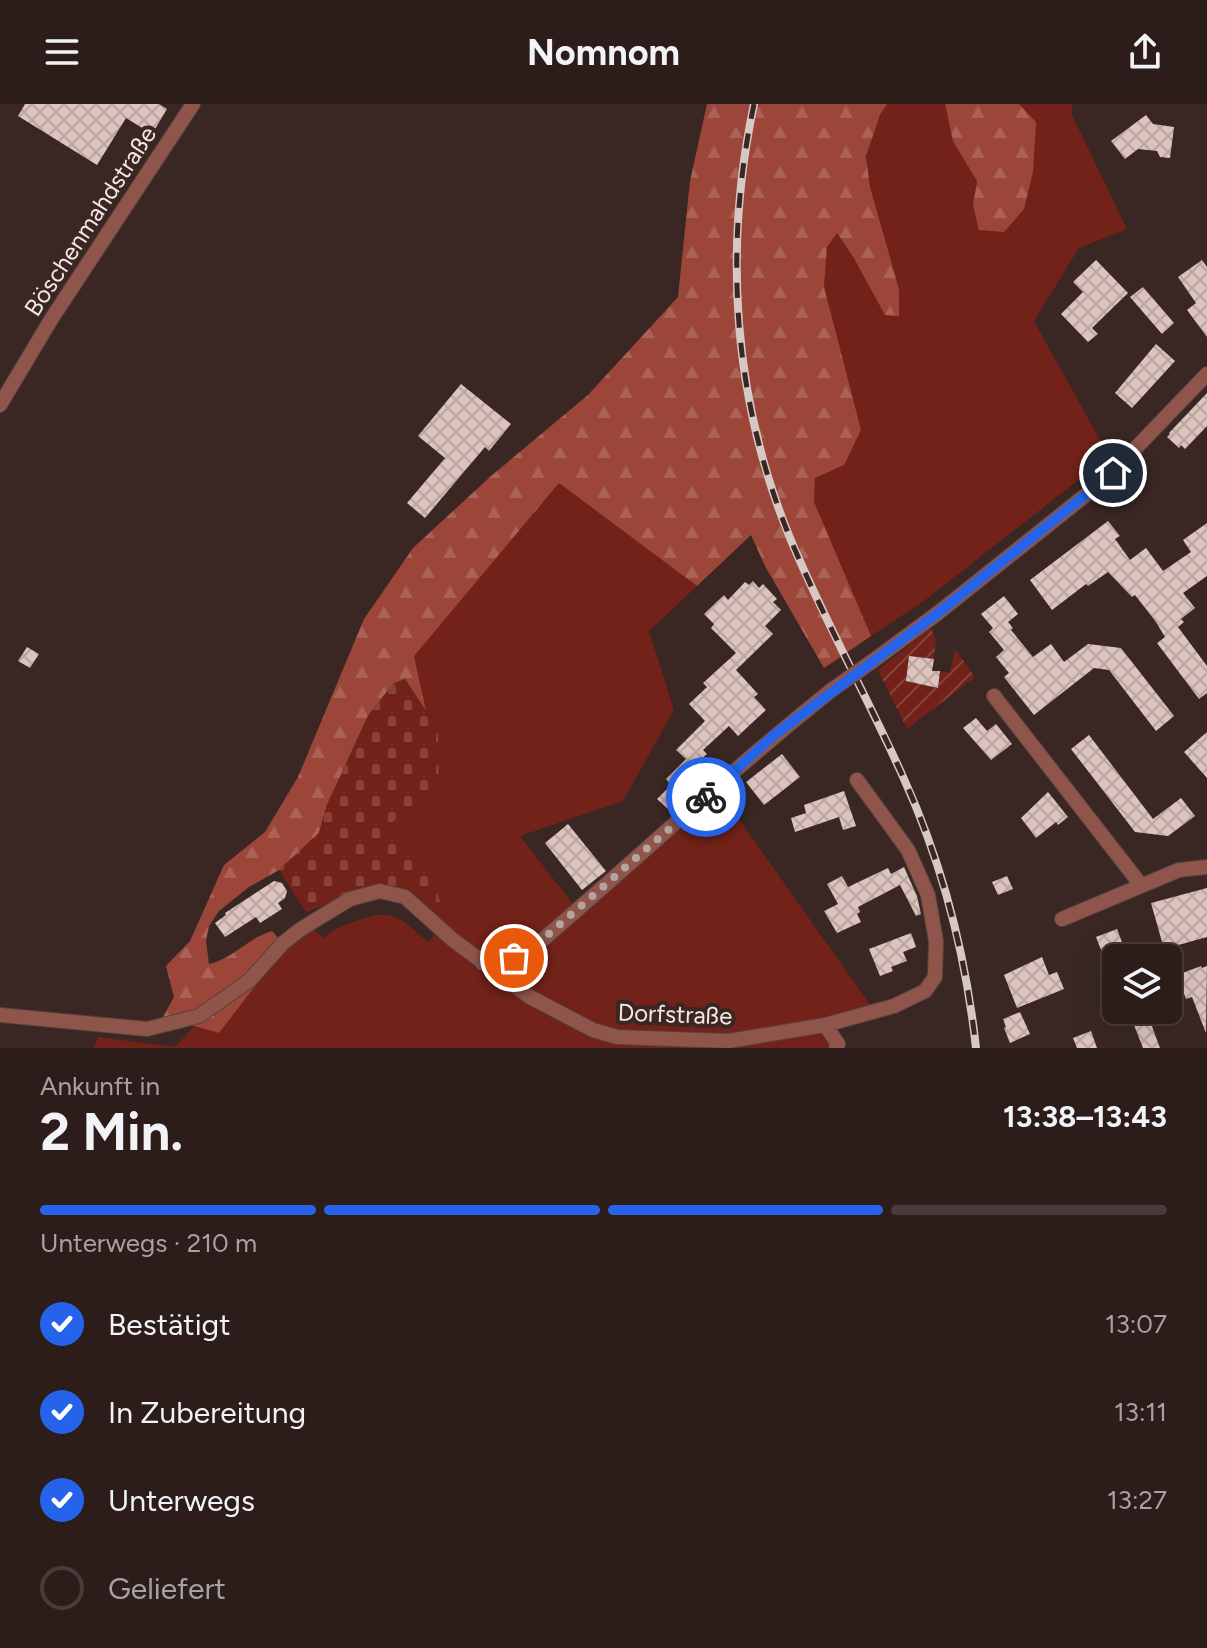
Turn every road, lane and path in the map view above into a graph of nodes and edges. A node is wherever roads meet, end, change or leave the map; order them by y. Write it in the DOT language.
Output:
graph roads {
  1 [pos="193,104"];
  2 [pos="1207,374"];
  3 [pos="0,405"];
  4 [pos="994,696"];
  5 [pos="857,780"];
  6 [pos="1207,867"];
  7 [pos="1141,885"];
  8 [pos="1062,919"];
  9 [pos="514,958"];
  10 [pos="482,963"];
  11 [pos="516,988"];
  12 [pos="0,1015"];
  13 [pos="825,1025"];
  14 [pos="836,1048"];
  1 -- 3 [label="street, Böschenmahdstraße"];
  2 -- 9 [label="street, bridge"];
  4 -- 7 [label="street"];
  5 -- 13 [label="street, Dorfstraße"];
  6 -- 7 [label="street"];
  7 -- 8 [label="street"];
  9 -- 10 [label="street"];
  9 -- 11 [label="street"];
  10 -- 11 [label="street, Dorfstraße"];
  10 -- 12 [label="street, Dorfstraße"];
  11 -- 13 [label="street, Dorfstraße"];
  13 -- 14 [label="street"];
}
